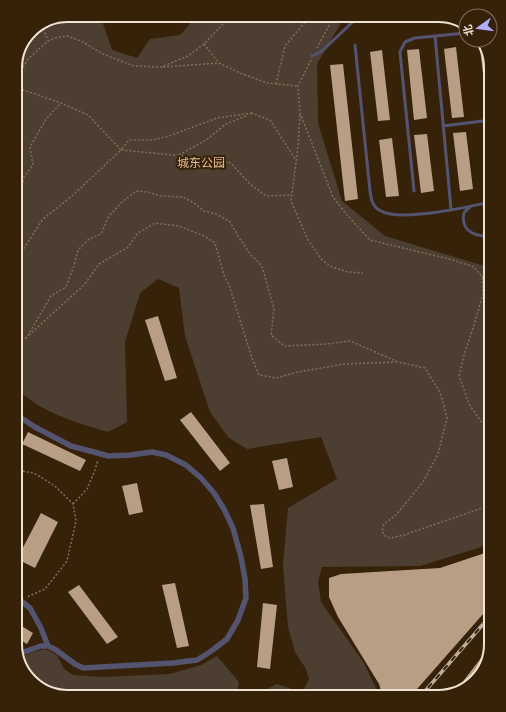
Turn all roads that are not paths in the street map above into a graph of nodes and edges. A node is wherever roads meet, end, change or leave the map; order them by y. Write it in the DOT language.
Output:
graph roads {
  1 [pos="353,22"];
  2 [pos="458,34"];
  3 [pos="435,36"];
  4 [pos="355,45"];
  5 [pos="312,56"];
  6 [pos="484,121"];
  7 [pos="443,126"];
  8 [pos="414,191"];
  9 [pos="484,203"];
  10 [pos="471,206"];
  11 [pos="451,209"];
  12 [pos="484,236"];
  13 [pos="22,419"];
  14 [pos="22,602"];
  15 [pos="48,646"];
  16 [pos="23,652"];
  1 -- 5 [label="lane"];
  2 -- 3 [label="lane"];
  3 -- 7 [label="lane"];
  3 -- 8 [label="lane"];
  4 -- 11 [label="lane"];
  6 -- 7 [label="lane"];
  7 -- 11 [label="lane"];
  9 -- 10 [label="lane"];
  10 -- 11 [label="lane"];
  10 -- 12 [label="lane"];
  13 -- 15 [label="street"];
  14 -- 15 [label="street"];
  15 -- 16 [label="street"];
}
